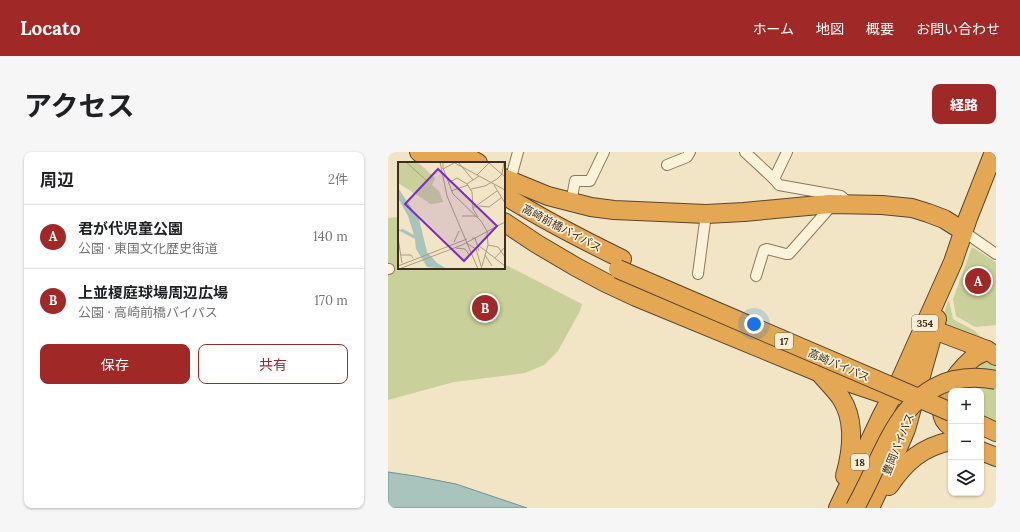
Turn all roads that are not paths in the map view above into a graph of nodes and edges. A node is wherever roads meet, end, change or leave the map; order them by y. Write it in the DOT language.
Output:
graph roads {
  1 [pos="419,152"];
  2 [pos="436,152"];
  3 [pos="445,152"];
  4 [pos="459,152"];
  5 [pos="518,152"];
  6 [pos="604,152"];
  7 [pos="690,152"];
  8 [pos="745,152"];
  9 [pos="787,152"];
  10 [pos="994,152"];
  11 [pos="433,162"];
  12 [pos="450,162"];
  13 [pos="459,162"];
  14 [pos="476,162"];
  15 [pos="667,165"];
  16 [pos="774,179"];
  17 [pos="506,185"];
  18 [pos="569,202"];
  19 [pos="830,204"];
  20 [pos="850,204"];
  21 [pos="505,211"];
  22 [pos="706,214"];
  23 [pos="505,223"];
  24 [pos="963,231"];
  25 [pos="996,254"];
  26 [pos="953,262"];
  27 [pos="620,264"];
  28 [pos="698,274"];
  29 [pos="756,276"];
  30 [pos="934,330"];
  31 [pos="992,353"];
  32 [pos="818,372"];
  33 [pos="920,379"];
  34 [pos="996,380"];
  35 [pos="895,391"];
  36 [pos="948,401"];
  37 [pos="948,411"];
  38 [pos="984,416"];
  39 [pos="996,422"];
  40 [pos="948,424"];
  41 [pos="984,433"];
  42 [pos="948,442"];
  43 [pos="988,444"];
  44 [pos="948,450"];
  45 [pos="831,508"];
  46 [pos="838,508"];
  47 [pos="855,508"];
  48 [pos="870,508"];
  49 [pos="877,508"];
  50 [pos="881,508"];
  1 -- 11 [label="highway"];
  2 -- 12 [label="highway"];
  3 -- 13 [label="highway"];
  4 -- 14 [label="highway"];
  5 -- 17 [label="street"];
  6 -- 18 [label="street"];
  7 -- 15 [label="street"];
  8 -- 16 [label="street"];
  9 -- 16 [label="street"];
  10 -- 24 [label="highway, 354"];
  16 -- 20 [label="street"];
  17 -- 18 [label="highway"];
  17 -- 27 [label="highway, 高崎前橋バイパス / 17"];
  18 -- 22 [label="highway"];
  19 -- 20 [label="highway"];
  19 -- 22 [label="highway"];
  19 -- 29 [label="street"];
  20 -- 24 [label="highway"];
  21 -- 27 [label="highway, 高崎前橋バイパス / 17"];
  22 -- 28 [label="street"];
  23 -- 32 [label="highway, 17"];
  24 -- 25 [label="street"];
  24 -- 26 [label="highway, 354"];
  26 -- 30 [label="highway, 354"];
  26 -- 35 [label="highway, 354"];
  27 -- 36 [label="highway, 高崎バイパス / 17"];
  27 -- 37 [label="highway, 高崎バイパス / 17, bridge"];
  30 -- 31 [label="highway"];
  30 -- 33 [label="highway, 354"];
  30 -- 35 [label="highway"];
  31 -- 40 [label="highway"];
  32 -- 35 [label="highway, 17"];
  32 -- 45 [label="highway"];
  33 -- 35 [label="highway"];
  33 -- 48 [label="highway, 豊岡バイパス"];
  34 -- 47 [label="highway, bridge"];
  35 -- 46 [label="highway, 18"];
  38 -- 39 [label="highway"];
  41 -- 43 [label="highway"];
  42 -- 49 [label="highway"];
  44 -- 50 [label="highway"];
}
